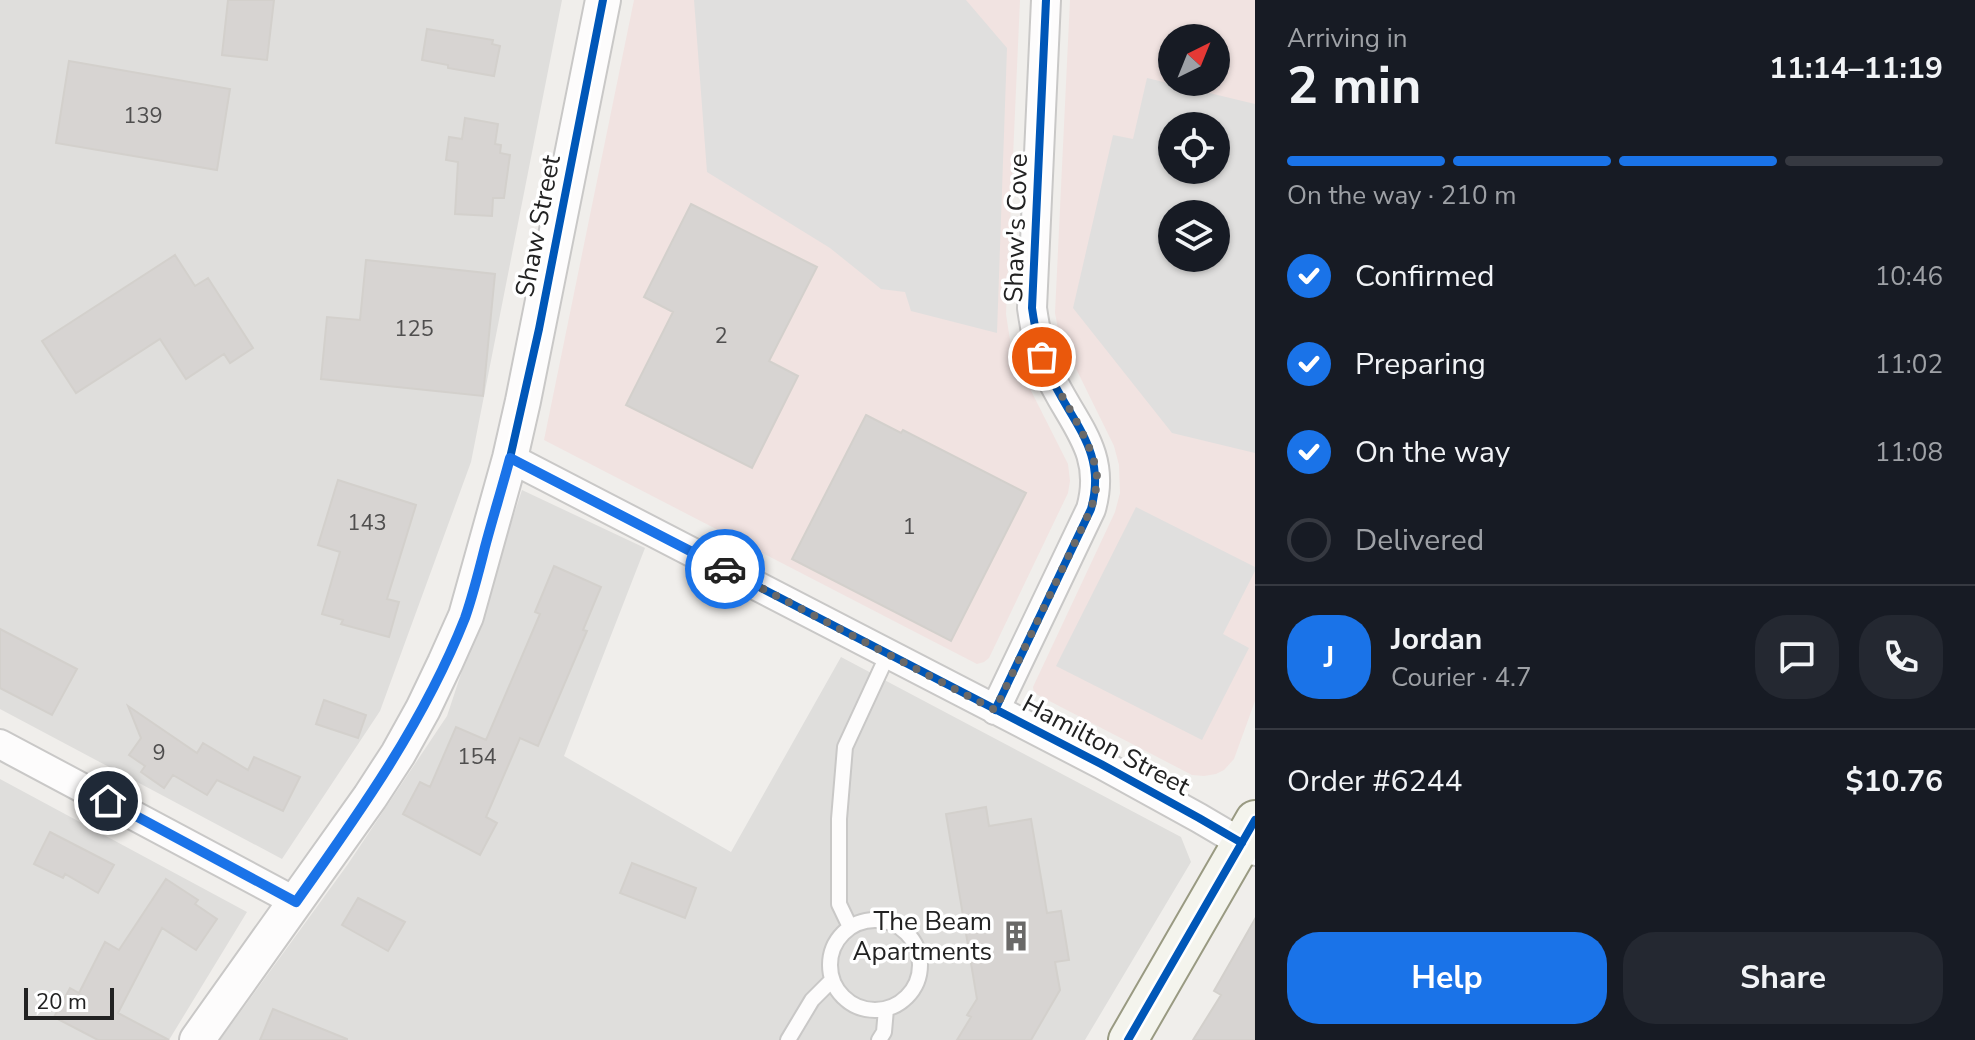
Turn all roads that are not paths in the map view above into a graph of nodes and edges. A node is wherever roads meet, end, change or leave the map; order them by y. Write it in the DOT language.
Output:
graph roads {
  1 [pos="603,0"];
  2 [pos="1046,0"];
  3 [pos="510,458"];
  4 [pos="888,654"];
  5 [pos="995,710"];
  6 [pos="0,744"];
  7 [pos="1251,838"];
  8 [pos="296,902"];
  9 [pos="850,927"];
  10 [pos="832,980"];
  11 [pos="886,1009"];
  12 [pos="197,1040"];
  13 [pos="788,1040"];
  14 [pos="879,1040"];
  15 [pos="1128,1040"];
  1 -- 3 [label="street, Shaw Street"];
  2 -- 5 [label="street, Shaw's Cove"];
  3 -- 4 [label="street, Hamilton Street"];
  3 -- 8 [label="street, Shaw Street"];
  4 -- 5 [label="street, Hamilton Street"];
  4 -- 9 [label="lane"];
  5 -- 7 [label="street, Hamilton Street"];
  6 -- 8 [label="street"];
  7 -- 15 [label="main road"];
  8 -- 12 [label="street, Shaw Street"];
  9 -- 10 [label="lane"];
  9 -- 11 [label="lane"];
  10 -- 11 [label="lane"];
  10 -- 13 [label="lane"];
  11 -- 14 [label="lane"];
}
